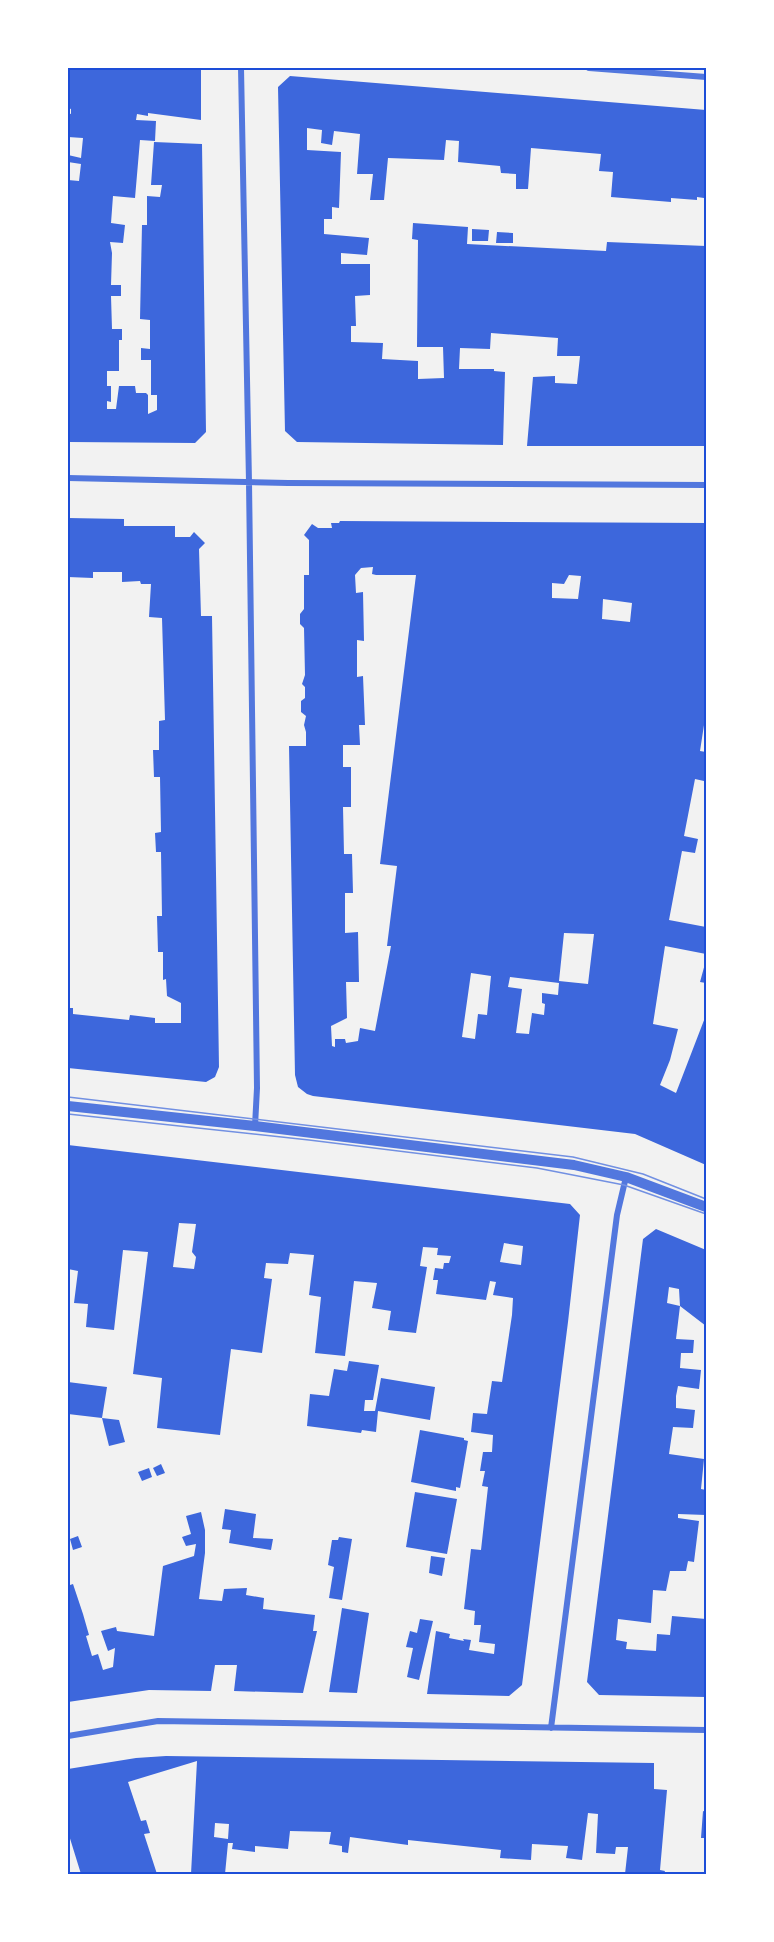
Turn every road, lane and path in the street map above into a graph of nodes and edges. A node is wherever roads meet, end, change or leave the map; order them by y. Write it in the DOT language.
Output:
graph roads {
  1 [pos="241,68"];
  2 [pos="589,68"];
  3 [pos="706,77"];
  4 [pos="68,478"];
  5 [pos="249,482"];
  6 [pos="706,485"];
  7 [pos="68,1106"];
  8 [pos="255,1126"];
  9 [pos="626,1177"];
  10 [pos="706,1207"];
  11 [pos="551,1728"];
  12 [pos="706,1730"];
  13 [pos="68,1736"];
  1 -- 5 [label="street"];
  2 -- 3 [label="street"];
  4 -- 5 [label="street"];
  5 -- 6 [label="street"];
  5 -- 8 [label="street"];
  7 -- 8 [label="street"];
  8 -- 9 [label="street"];
  9 -- 10 [label="street"];
  9 -- 11 [label="street"];
  11 -- 12 [label="street"];
  11 -- 13 [label="street"];
}
